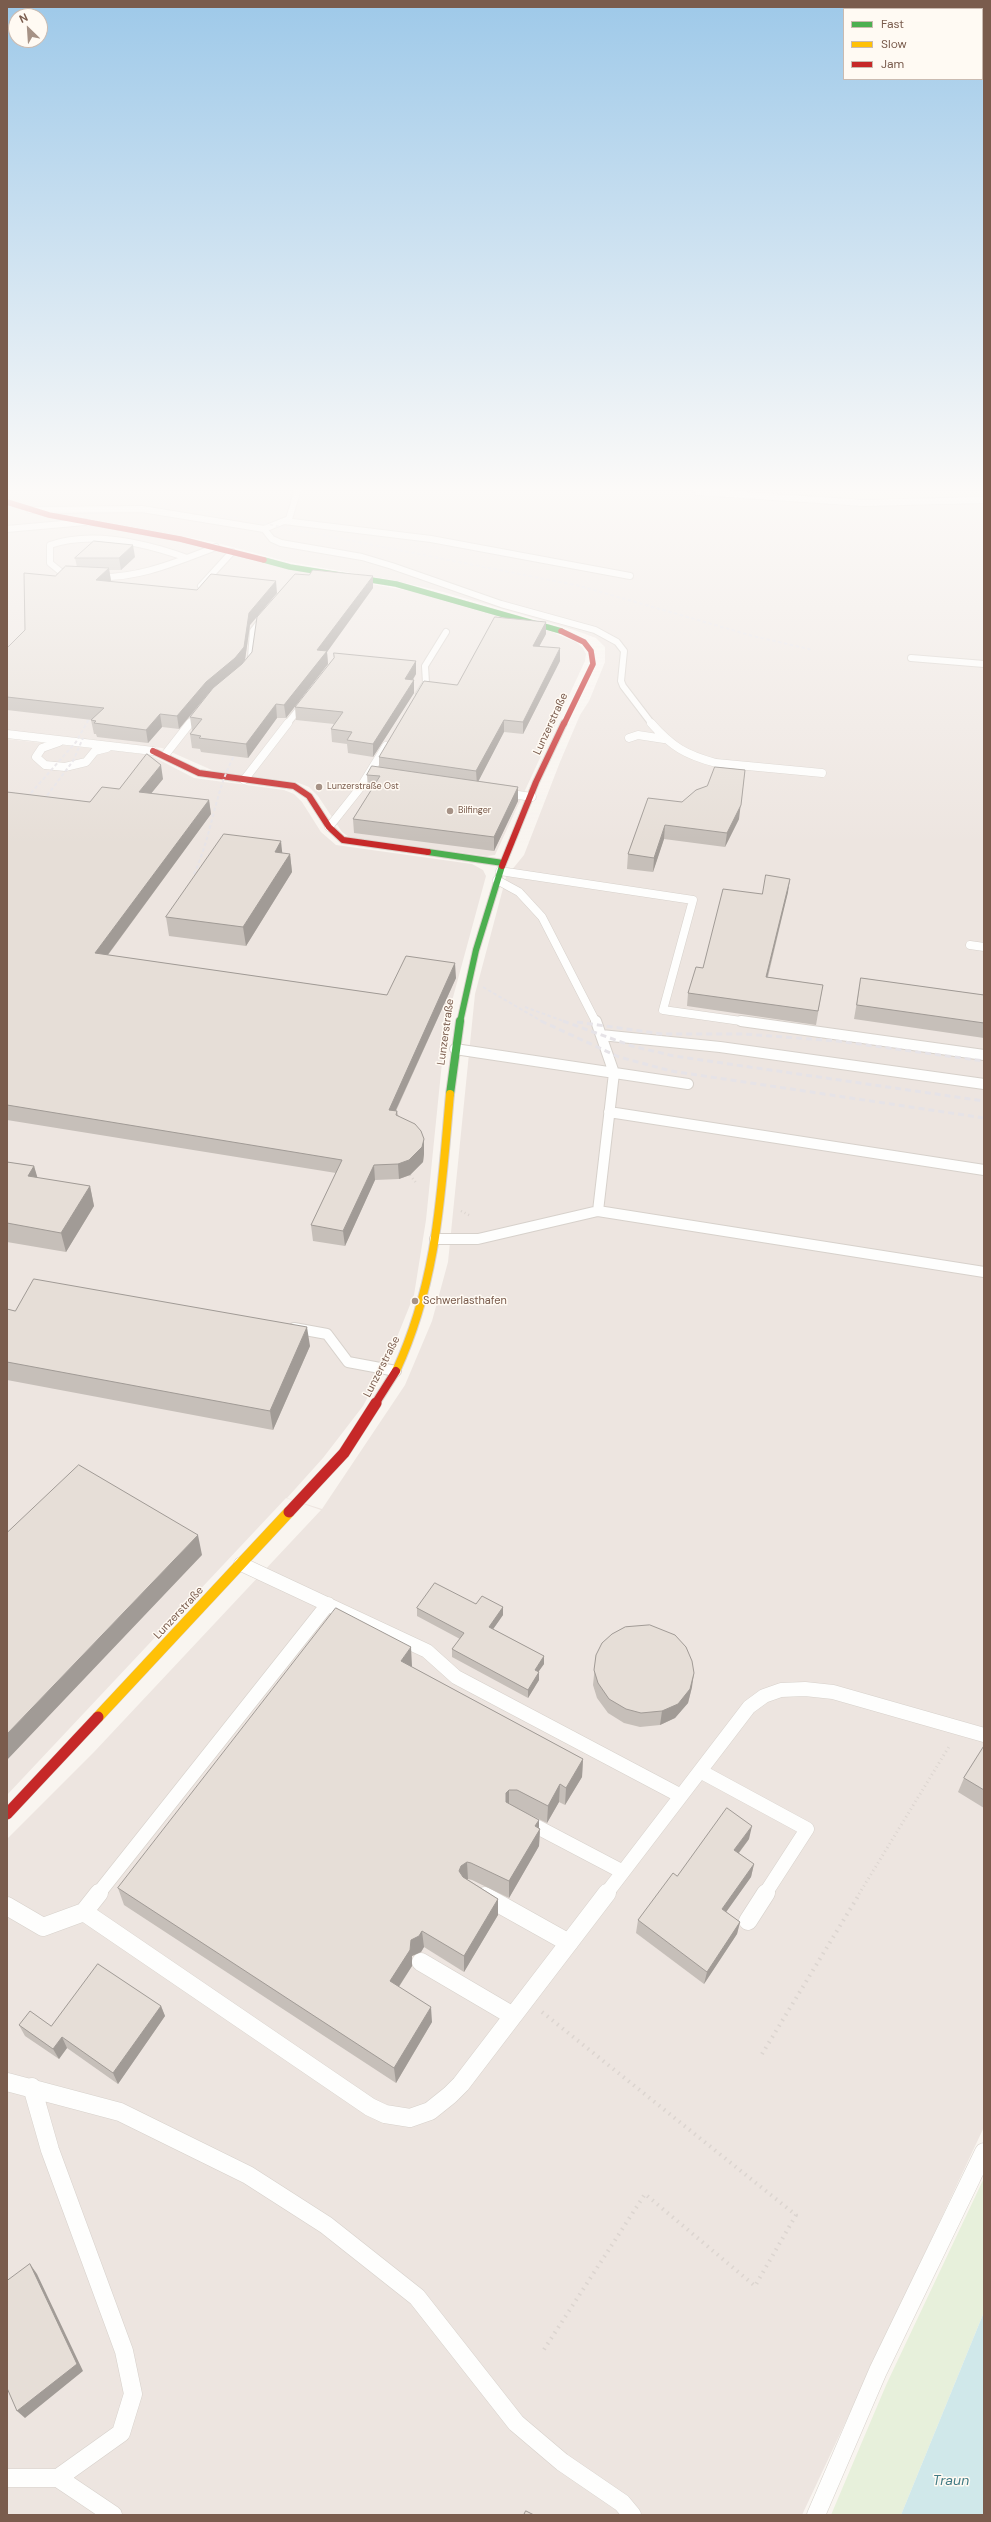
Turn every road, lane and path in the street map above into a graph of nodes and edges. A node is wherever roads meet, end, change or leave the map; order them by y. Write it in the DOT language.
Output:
graph roads {
  1 [pos="486,610"];
  2 [pos="520,610"];
  3 [pos="269,611"];
  4 [pos="446,632"];
  5 [pos="911,658"];
  6 [pos="984,664"];
  7 [pos="240,674"];
  8 [pos="307,699"];
  9 [pos="414,702"];
  10 [pos="207,703"];
  11 [pos="7,734"];
  12 [pos="629,738"];
  13 [pos="664,739"];
  14 [pos="64,741"];
  15 [pos="389,742"];
  16 [pos="113,746"];
  17 [pos="153,751"];
  18 [pos="165,755"];
  19 [pos="822,773"];
  20 [pos="244,780"];
  21 [pos="498,792"];
  22 [pos="532,797"];
  23 [pos="329,827"];
  24 [pos="501,867"];
  25 [pos="497,880"];
  26 [pos="970,945"];
  27 [pos="984,947"];
  28 [pos="601,1035"];
  29 [pos="456,1049"];
  30 [pos="984,1056"];
  31 [pos="614,1073"];
  32 [pos="688,1084"];
  33 [pos="984,1084"];
  34 [pos="609,1112"];
  35 [pos="984,1170"];
  36 [pos="598,1211"];
  37 [pos="435,1239"];
  38 [pos="984,1272"];
  39 [pos="281,1326"];
  40 [pos="396,1371"];
  41 [pos="241,1564"];
  42 [pos="328,1604"];
  43 [pos="961,1727"];
  44 [pos="984,1735"];
  45 [pos="700,1771"];
  46 [pos="681,1796"];
  47 [pos="7,1814"];
  48 [pos="514,1815"];
  49 [pos="623,1872"];
  50 [pos="468,1887"];
  51 [pos="7,1906"];
  52 [pos="84,1912"];
  53 [pos="748,1921"];
  54 [pos="569,1942"];
  55 [pos="421,1962"];
  56 [pos="526,1999"];
  57 [pos="513,2016"];
  58 [pos="762,2054"];
  59 [pos="7,2082"];
  60 [pos="32,2087"];
  61 [pos="984,2152"];
  62 [pos="543,2350"];
  63 [pos="7,2478"];
  64 [pos="58,2478"];
  65 [pos="112,2515"];
  66 [pos="632,2515"];
  67 [pos="816,2515"];
  1 -- 22 [label="street, Lunzerstraße"];
  2 -- 13 [label="lane"];
  3 -- 7 [label="lane"];
  4 -- 9 [label="lane"];
  5 -- 6 [label="lane"];
  8 -- 20 [label="lane"];
  10 -- 18 [label="lane"];
  11 -- 14 [label="lane"];
  12 -- 13 [label="lane"];
  13 -- 19 [label="lane"];
  14 -- 16 [label="lane"];
  14 -- 16 [label="lane"];
  15 -- 23 [label="lane"];
  16 -- 17 [label="lane"];
  17 -- 18 [label="street"];
  18 -- 20 [label="street"];
  20 -- 23 [label="street"];
  21 -- 22 [label="lane"];
  22 -- 24 [label="street, Lunzerstraße"];
  23 -- 24 [label="street"];
  24 -- 25 [label="street, Lunzerstraße"];
  24 -- 30 [label="lane"];
  25 -- 28 [label="lane"];
  25 -- 29 [label="street, Lunzerstraße"];
  26 -- 27 [label="lane"];
  28 -- 31 [label="lane"];
  28 -- 33 [label="lane"];
  29 -- 31 [label="lane"];
  29 -- 37 [label="street, Lunzerstraße"];
  31 -- 32 [label="lane"];
  31 -- 34 [label="lane"];
  34 -- 35 [label="lane"];
  34 -- 36 [label="lane"];
  36 -- 37 [label="lane"];
  36 -- 38 [label="lane"];
  37 -- 40 [label="street, Lunzerstraße"];
  39 -- 40 [label="lane"];
  40 -- 41 [label="street, Lunzerstraße"];
  41 -- 42 [label="lane"];
  41 -- 47 [label="street, Lunzerstraße"];
  42 -- 46 [label="lane"];
  42 -- 52 [label="lane"];
  43 -- 44 [label="lane"];
  43 -- 45 [label="lane"];
  43 -- 58 [label="path"];
  45 -- 46 [label="lane"];
  45 -- 53 [label="lane"];
  46 -- 49 [label="lane"];
  48 -- 49 [label="lane"];
  49 -- 54 [label="lane"];
  50 -- 54 [label="lane"];
  51 -- 52 [label="lane"];
  52 -- 57 [label="lane"];
  54 -- 56 [label="lane"];
  55 -- 57 [label="lane"];
  56 -- 57 [label="lane"];
  56 -- 62 [label="path"];
  59 -- 60 [label="lane"];
  60 -- 64 [label="lane"];
  60 -- 66 [label="lane"];
  61 -- 67 [label="lane"];
  63 -- 64 [label="lane"];
  64 -- 65 [label="lane"];
}
